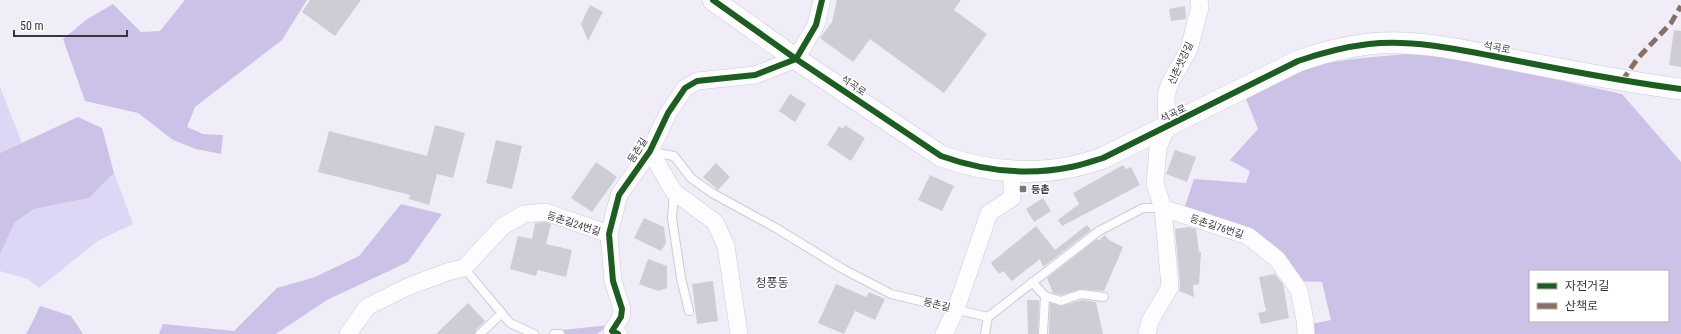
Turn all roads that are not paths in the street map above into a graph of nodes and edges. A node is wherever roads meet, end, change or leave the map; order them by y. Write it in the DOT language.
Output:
graph roads {
  1 [pos="713,0"];
  2 [pos="822,0"];
  3 [pos="1199,0"];
  4 [pos="796,59"];
  5 [pos="1681,89"];
  6 [pos="1167,127"];
  7 [pos="650,151"];
  8 [pos="1012,172"];
  9 [pos="674,192"];
  10 [pos="1163,208"];
  11 [pos="609,234"];
  12 [pos="464,268"];
  13 [pos="1032,282"];
  14 [pos="1045,296"];
  15 [pos="1104,297"];
  16 [pos="956,309"];
  17 [pos="689,311"];
  18 [pos="502,313"];
  19 [pos="988,317"];
  20 [pos="613,333"];
  21 [pos="348,334"];
  22 [pos="480,334"];
  23 [pos="534,334"];
  24 [pos="554,334"];
  25 [pos="560,334"];
  26 [pos="739,334"];
  27 [pos="944,334"];
  28 [pos="985,334"];
  29 [pos="1043,334"];
  30 [pos="1147,334"];
  31 [pos="1306,334"];
  1 -- 4 [label="street, 석곡로"];
  2 -- 4 [label="street"];
  3 -- 6 [label="street, 신촌샛강길"];
  4 -- 7 [label="street, 등촌길"];
  4 -- 8 [label="street, 석곡로"];
  5 -- 6 [label="street, 석곡로"];
  6 -- 8 [label="street, 석곡로"];
  6 -- 10 [label="street, 석곡로"];
  7 -- 9 [label="street, 등촌길"];
  7 -- 11 [label="street, 등촌길"];
  7 -- 16 [label="lane, 등촌길"];
  8 -- 16 [label="street, 등촌길"];
  9 -- 17 [label="lane"];
  9 -- 26 [label="street, 등촌길"];
  10 -- 13 [label="lane, 등촌길76번길"];
  10 -- 30 [label="street"];
  10 -- 31 [label="street, 등촌길76번길"];
  11 -- 12 [label="street, 등촌길24번길"];
  11 -- 20 [label="street, 등촌길"];
  12 -- 18 [label="lane"];
  12 -- 21 [label="street"];
  13 -- 14 [label="lane"];
  13 -- 19 [label="lane, 등촌길76번길"];
  14 -- 15 [label="lane"];
  14 -- 29 [label="lane"];
  16 -- 19 [label="lane"];
  16 -- 27 [label="street, 등촌길"];
  18 -- 22 [label="lane"];
  18 -- 23 [label="lane"];
  19 -- 28 [label="lane"];
  24 -- 25 [label="lane"];
}
